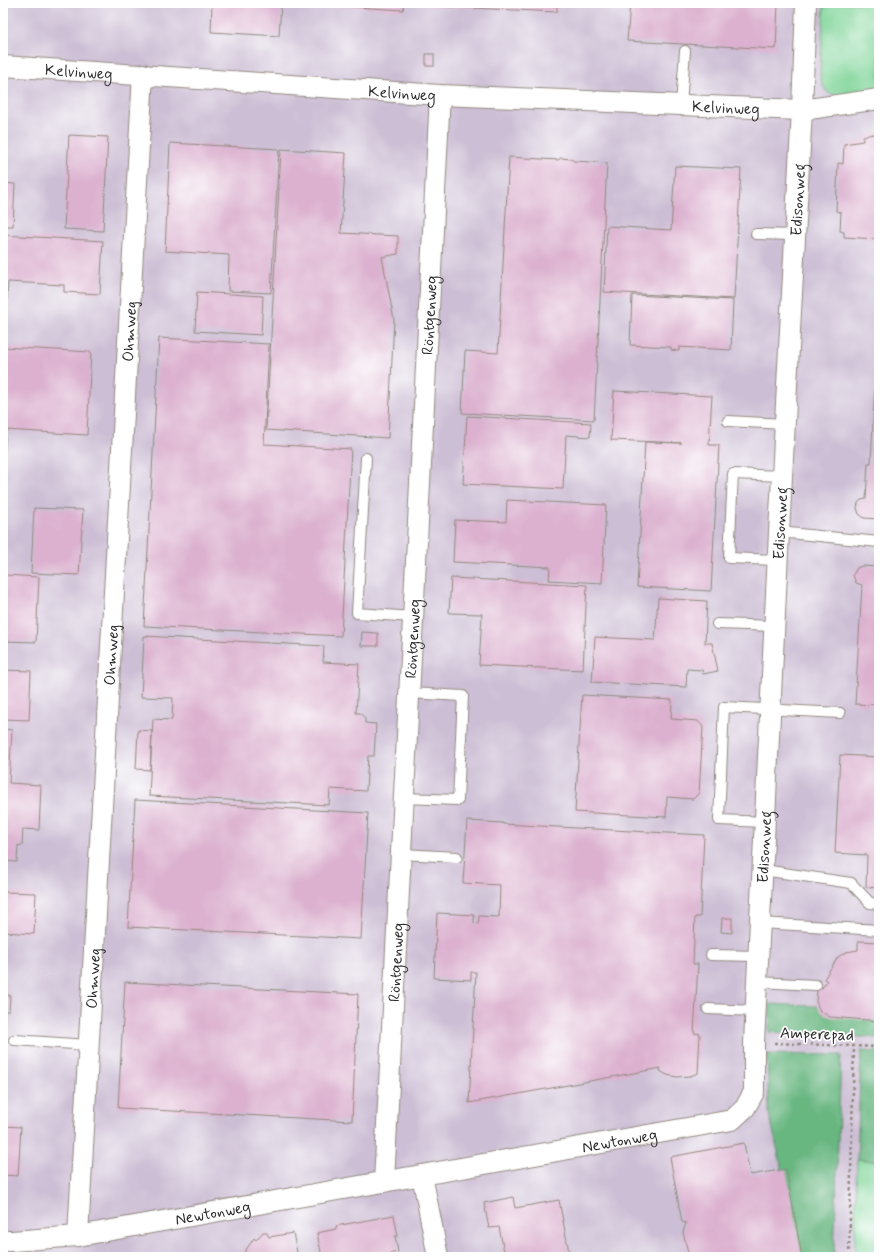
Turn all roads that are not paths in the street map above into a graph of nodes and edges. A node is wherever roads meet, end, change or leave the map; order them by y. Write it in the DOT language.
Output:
graph roads {
  1 [pos="806,3"];
  2 [pos="685,52"];
  3 [pos="3,66"];
  4 [pos="143,74"];
  5 [pos="440,95"];
  6 [pos="879,99"];
  7 [pos="681,105"];
  8 [pos="802,110"];
  9 [pos="756,234"];
  10 [pos="796,235"];
  11 [pos="728,421"];
  12 [pos="785,424"];
  13 [pos="366,458"];
  14 [pos="782,476"];
  15 [pos="779,532"];
  16 [pos="879,542"];
  17 [pos="778,560"];
  18 [pos="413,617"];
  19 [pos="717,624"];
  20 [pos="775,626"];
  21 [pos="409,693"];
  22 [pos="771,709"];
  23 [pos="840,713"];
  24 [pos="404,798"];
  25 [pos="765,822"];
  26 [pos="401,854"];
  27 [pos="457,857"];
  28 [pos="763,870"];
  29 [pos="879,904"];
  30 [pos="760,923"];
  31 [pos="879,930"];
  32 [pos="711,955"];
  33 [pos="758,956"];
  34 [pos="757,982"];
  35 [pos="816,985"];
  36 [pos="708,1009"];
  37 [pos="756,1011"];
  38 [pos="14,1040"];
  39 [pos="754,1043"];
  40 [pos="89,1045"];
  41 [pos="422,1175"];
  42 [pos="384,1182"];
  43 [pos="78,1236"];
  44 [pos="3,1241"];
  45 [pos="438,1257"];
  1 -- 8 [label="street, Edisonweg"];
  2 -- 7 [label="lane"];
  3 -- 4 [label="street, Kelvinweg"];
  4 -- 5 [label="street, Kelvinweg"];
  4 -- 40 [label="street, Ohmweg"];
  5 -- 7 [label="street, Kelvinweg"];
  5 -- 18 [label="street, Röntgenweg"];
  6 -- 8 [label="street, Kelvinweg"];
  7 -- 8 [label="street, Kelvinweg"];
  8 -- 10 [label="street, Edisonweg"];
  9 -- 10 [label="lane"];
  10 -- 12 [label="street, Edisonweg"];
  11 -- 12 [label="lane"];
  12 -- 14 [label="street, Edisonweg"];
  13 -- 18 [label="lane"];
  14 -- 15 [label="street, Edisonweg"];
  14 -- 17 [label="lane"];
  15 -- 16 [label="lane"];
  15 -- 17 [label="street, Edisonweg"];
  17 -- 20 [label="street, Edisonweg"];
  18 -- 21 [label="street, Röntgenweg"];
  19 -- 20 [label="lane"];
  20 -- 22 [label="street, Edisonweg"];
  21 -- 24 [label="street, Röntgenweg"];
  21 -- 24 [label="lane"];
  22 -- 23 [label="lane"];
  22 -- 25 [label="street, Edisonweg"];
  22 -- 25 [label="lane"];
  24 -- 26 [label="street, Röntgenweg"];
  25 -- 28 [label="street, Edisonweg"];
  26 -- 27 [label="lane"];
  26 -- 42 [label="street, Röntgenweg"];
  28 -- 29 [label="lane"];
  28 -- 30 [label="street, Edisonweg"];
  30 -- 31 [label="lane"];
  30 -- 33 [label="street, Edisonweg"];
  32 -- 33 [label="lane"];
  33 -- 34 [label="street, Edisonweg"];
  34 -- 35 [label="lane"];
  34 -- 37 [label="street, Edisonweg"];
  36 -- 37 [label="lane"];
  37 -- 39 [label="street, Edisonweg"];
  38 -- 40 [label="lane"];
  39 -- 41 [label="street, Newtonweg"];
  40 -- 43 [label="street, Ohmweg"];
  41 -- 42 [label="street, Newtonweg"];
  41 -- 45 [label="street"];
  42 -- 43 [label="street, Newtonweg"];
  43 -- 44 [label="street, Newtonweg"];
}
